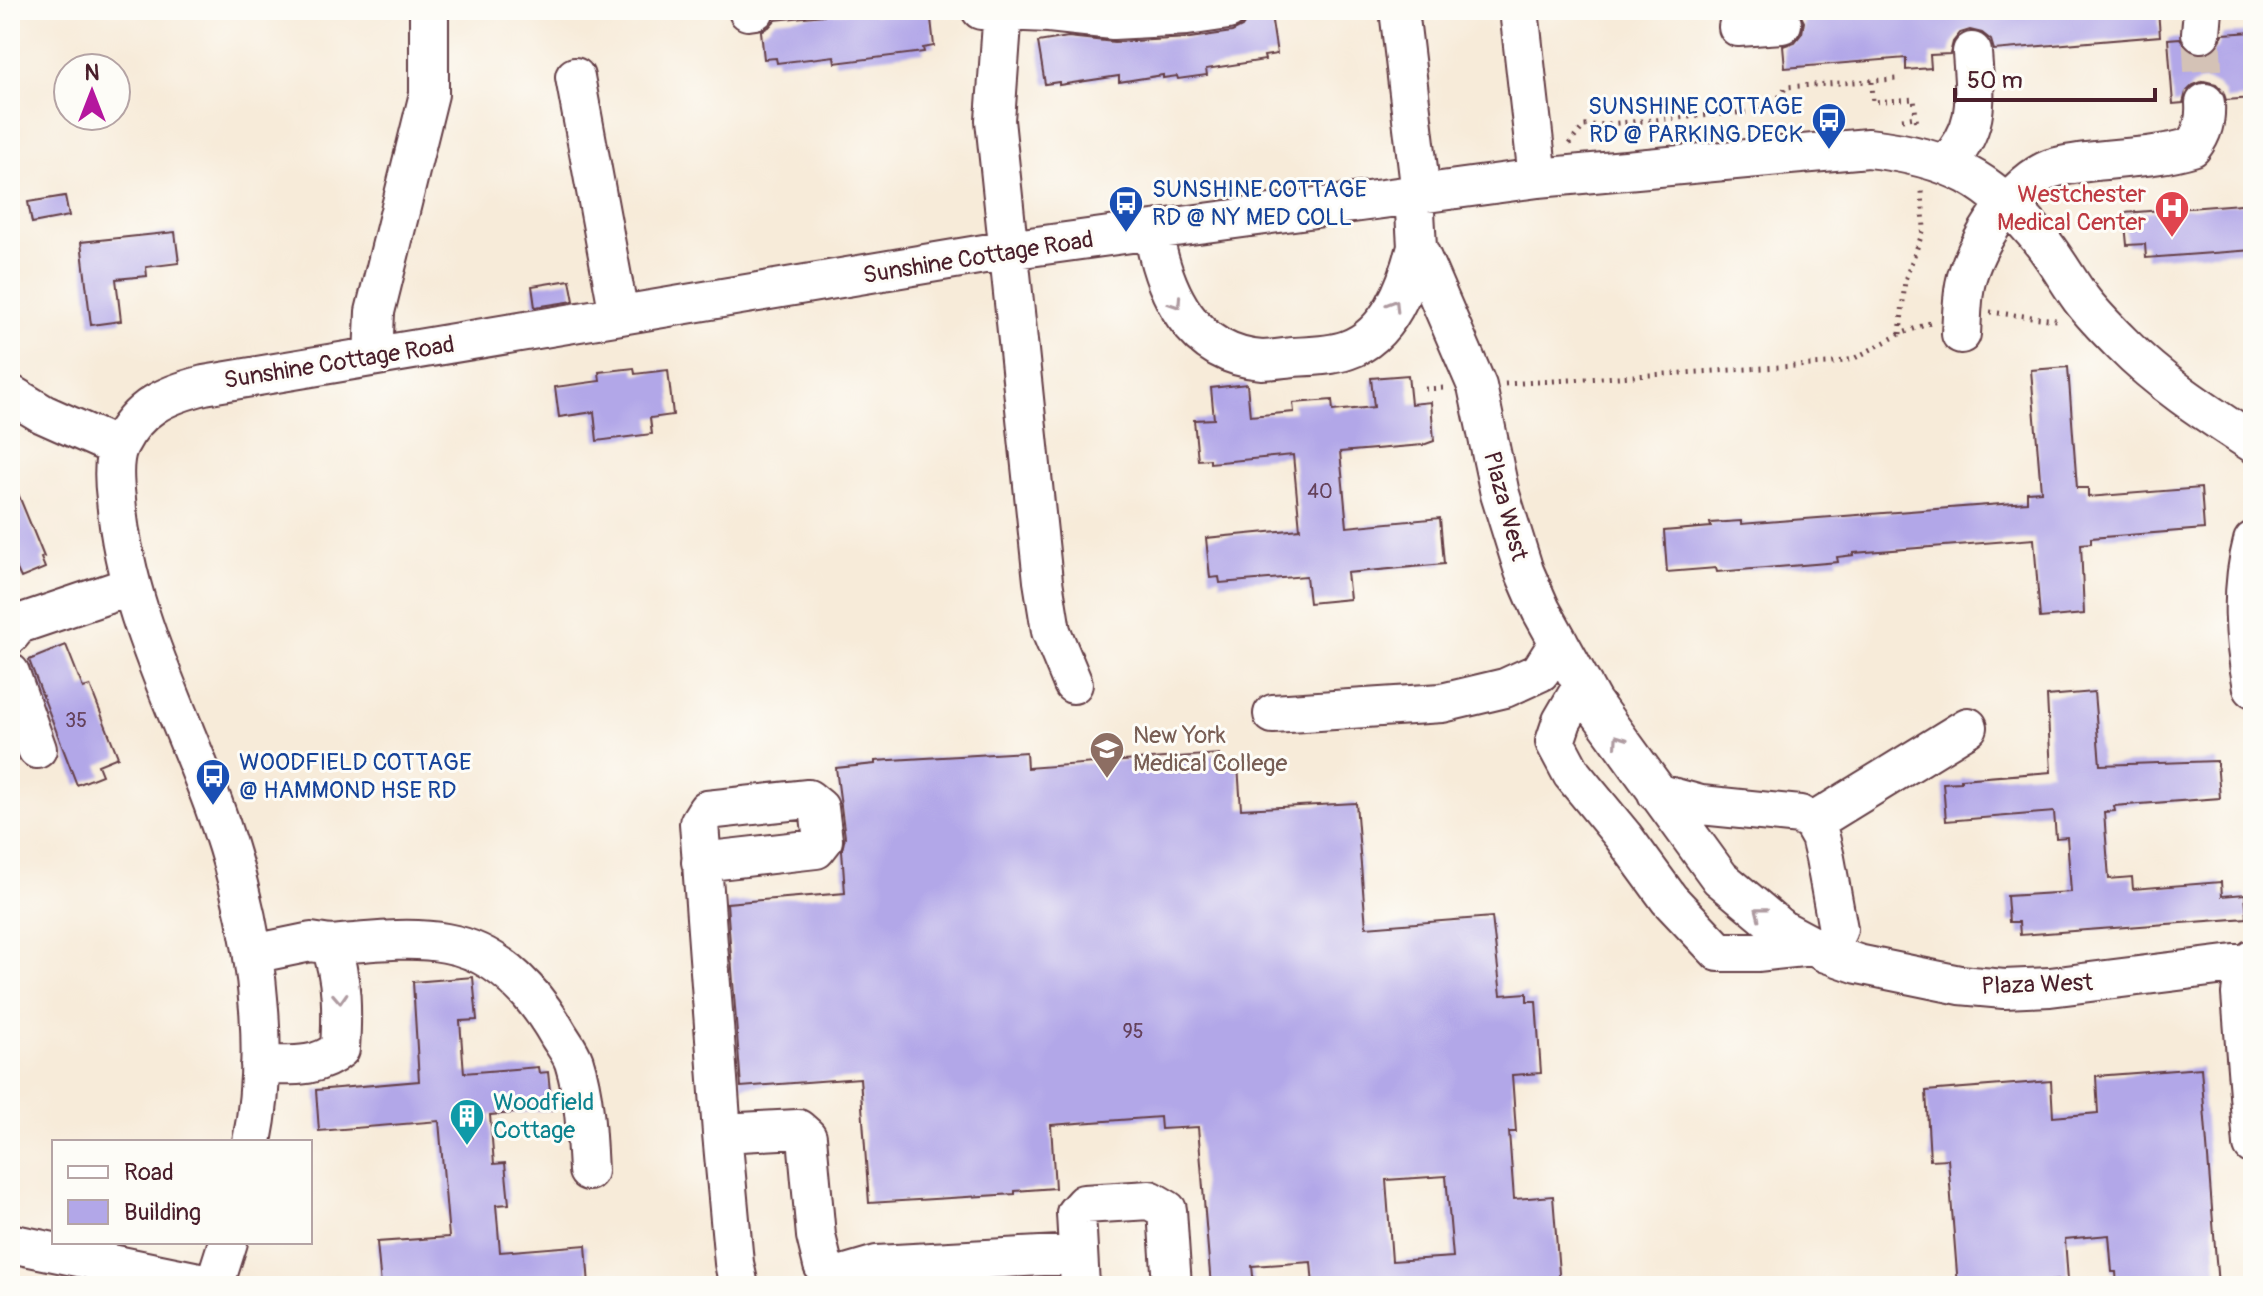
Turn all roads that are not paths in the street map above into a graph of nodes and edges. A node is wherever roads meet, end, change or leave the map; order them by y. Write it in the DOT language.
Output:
graph roads {
  1 [pos="429,10"];
  2 [pos="755,10"];
  3 [pos="981,10"];
  4 [pos="1003,10"];
  5 [pos="1228,10"];
  6 [pos="1401,10"];
  7 [pos="1519,10"];
  8 [pos="748,11"];
  9 [pos="1782,24"];
  10 [pos="1738,27"];
  11 [pos="1972,52"];
  12 [pos="575,77"];
  13 [pos="2205,103"];
  14 [pos="1933,160"];
  15 [pos="1537,166"];
  16 [pos="1418,194"];
  17 [pos="2009,204"];
  18 [pos="1153,230"];
  19 [pos="1417,247"];
  20 [pos="1008,250"];
  21 [pos="619,315"];
  22 [pos="1961,324"];
  23 [pos="373,356"];
  24 [pos="10,394"];
  25 [pos="2253,443"];
  26 [pos="117,447"];
  27 [pos="2253,541"];
  28 [pos="131,586"];
  29 [pos="13,625"];
  30 [pos="1559,642"];
  31 [pos="10,673"];
  32 [pos="1073,684"];
  33 [pos="1583,685"];
  34 [pos="2253,688"];
  35 [pos="1273,714"];
  36 [pos="1968,727"];
  37 [pos="37,749"];
  38 [pos="1657,793"];
  39 [pos="1812,823"];
  40 [pos="701,862"];
  41 [pos="330,945"];
  42 [pos="1819,949"];
  43 [pos="253,954"];
  44 [pos="2252,961"];
  45 [pos="260,1065"];
  46 [pos="722,1133"];
  47 [pos="252,1140"];
  48 [pos="2253,1145"];
  49 [pos="588,1171"];
  50 [pos="10,1243"];
  51 [pos="227,1244"];
  52 [pos="1079,1270"];
  53 [pos="836,1282"];
  54 [pos="214,1285"];
  55 [pos="739,1286"];
  56 [pos="1172,1286"];
  1 -- 23 [label="street"];
  2 -- 8 [label="street"];
  3 -- 4 [label="street"];
  4 -- 5 [label="street"];
  4 -- 20 [label="street"];
  6 -- 16 [label="street, Plaza West"];
  7 -- 15 [label="street"];
  9 -- 10 [label="street"];
  11 -- 14 [label="street"];
  12 -- 21 [label="street"];
  13 -- 17 [label="street"];
  14 -- 15 [label="street, Sunshine Cottage Road"];
  14 -- 17 [label="street, Sunshine Cottage Road"];
  15 -- 16 [label="street, Sunshine Cottage Road"];
  16 -- 18 [label="street, Sunshine Cottage Road"];
  16 -- 19 [label="street, Plaza West"];
  17 -- 22 [label="street"];
  17 -- 25 [label="street, Sunshine Cottage Road"];
  18 -- 19 [label="street, one-way"];
  18 -- 20 [label="street, Sunshine Cottage Road"];
  19 -- 30 [label="street, Plaza West"];
  20 -- 21 [label="street, Sunshine Cottage Road"];
  20 -- 32 [label="street"];
  21 -- 23 [label="street, Sunshine Cottage Road"];
  23 -- 26 [label="street, Sunshine Cottage Road"];
  24 -- 26 [label="street"];
  26 -- 28 [label="street"];
  27 -- 34 [label="street"];
  28 -- 29 [label="street"];
  28 -- 43 [label="street"];
  30 -- 33 [label="street, Plaza West"];
  30 -- 35 [label="street"];
  31 -- 37 [label="street"];
  38 -- 33 [label="street, Plaza West, one-way"];
  33 -- 42 [label="street"];
  36 -- 39 [label="street"];
  38 -- 39 [label="street"];
  42 -- 38 [label="street, Plaza West, one-way"];
  39 -- 42 [label="street"];
  40 -- 46 [label="street"];
  41 -- 43 [label="street"];
  41 -- 45 [label="street, one-way"];
  41 -- 49 [label="street"];
  42 -- 44 [label="street, Plaza West"];
  43 -- 45 [label="street"];
  44 -- 48 [label="street, Plaza West"];
  45 -- 47 [label="street"];
  46 -- 53 [label="street"];
  46 -- 55 [label="street"];
  50 -- 54 [label="street"];
  51 -- 54 [label="street"];
  52 -- 53 [label="street"];
  52 -- 56 [label="street"];
}
